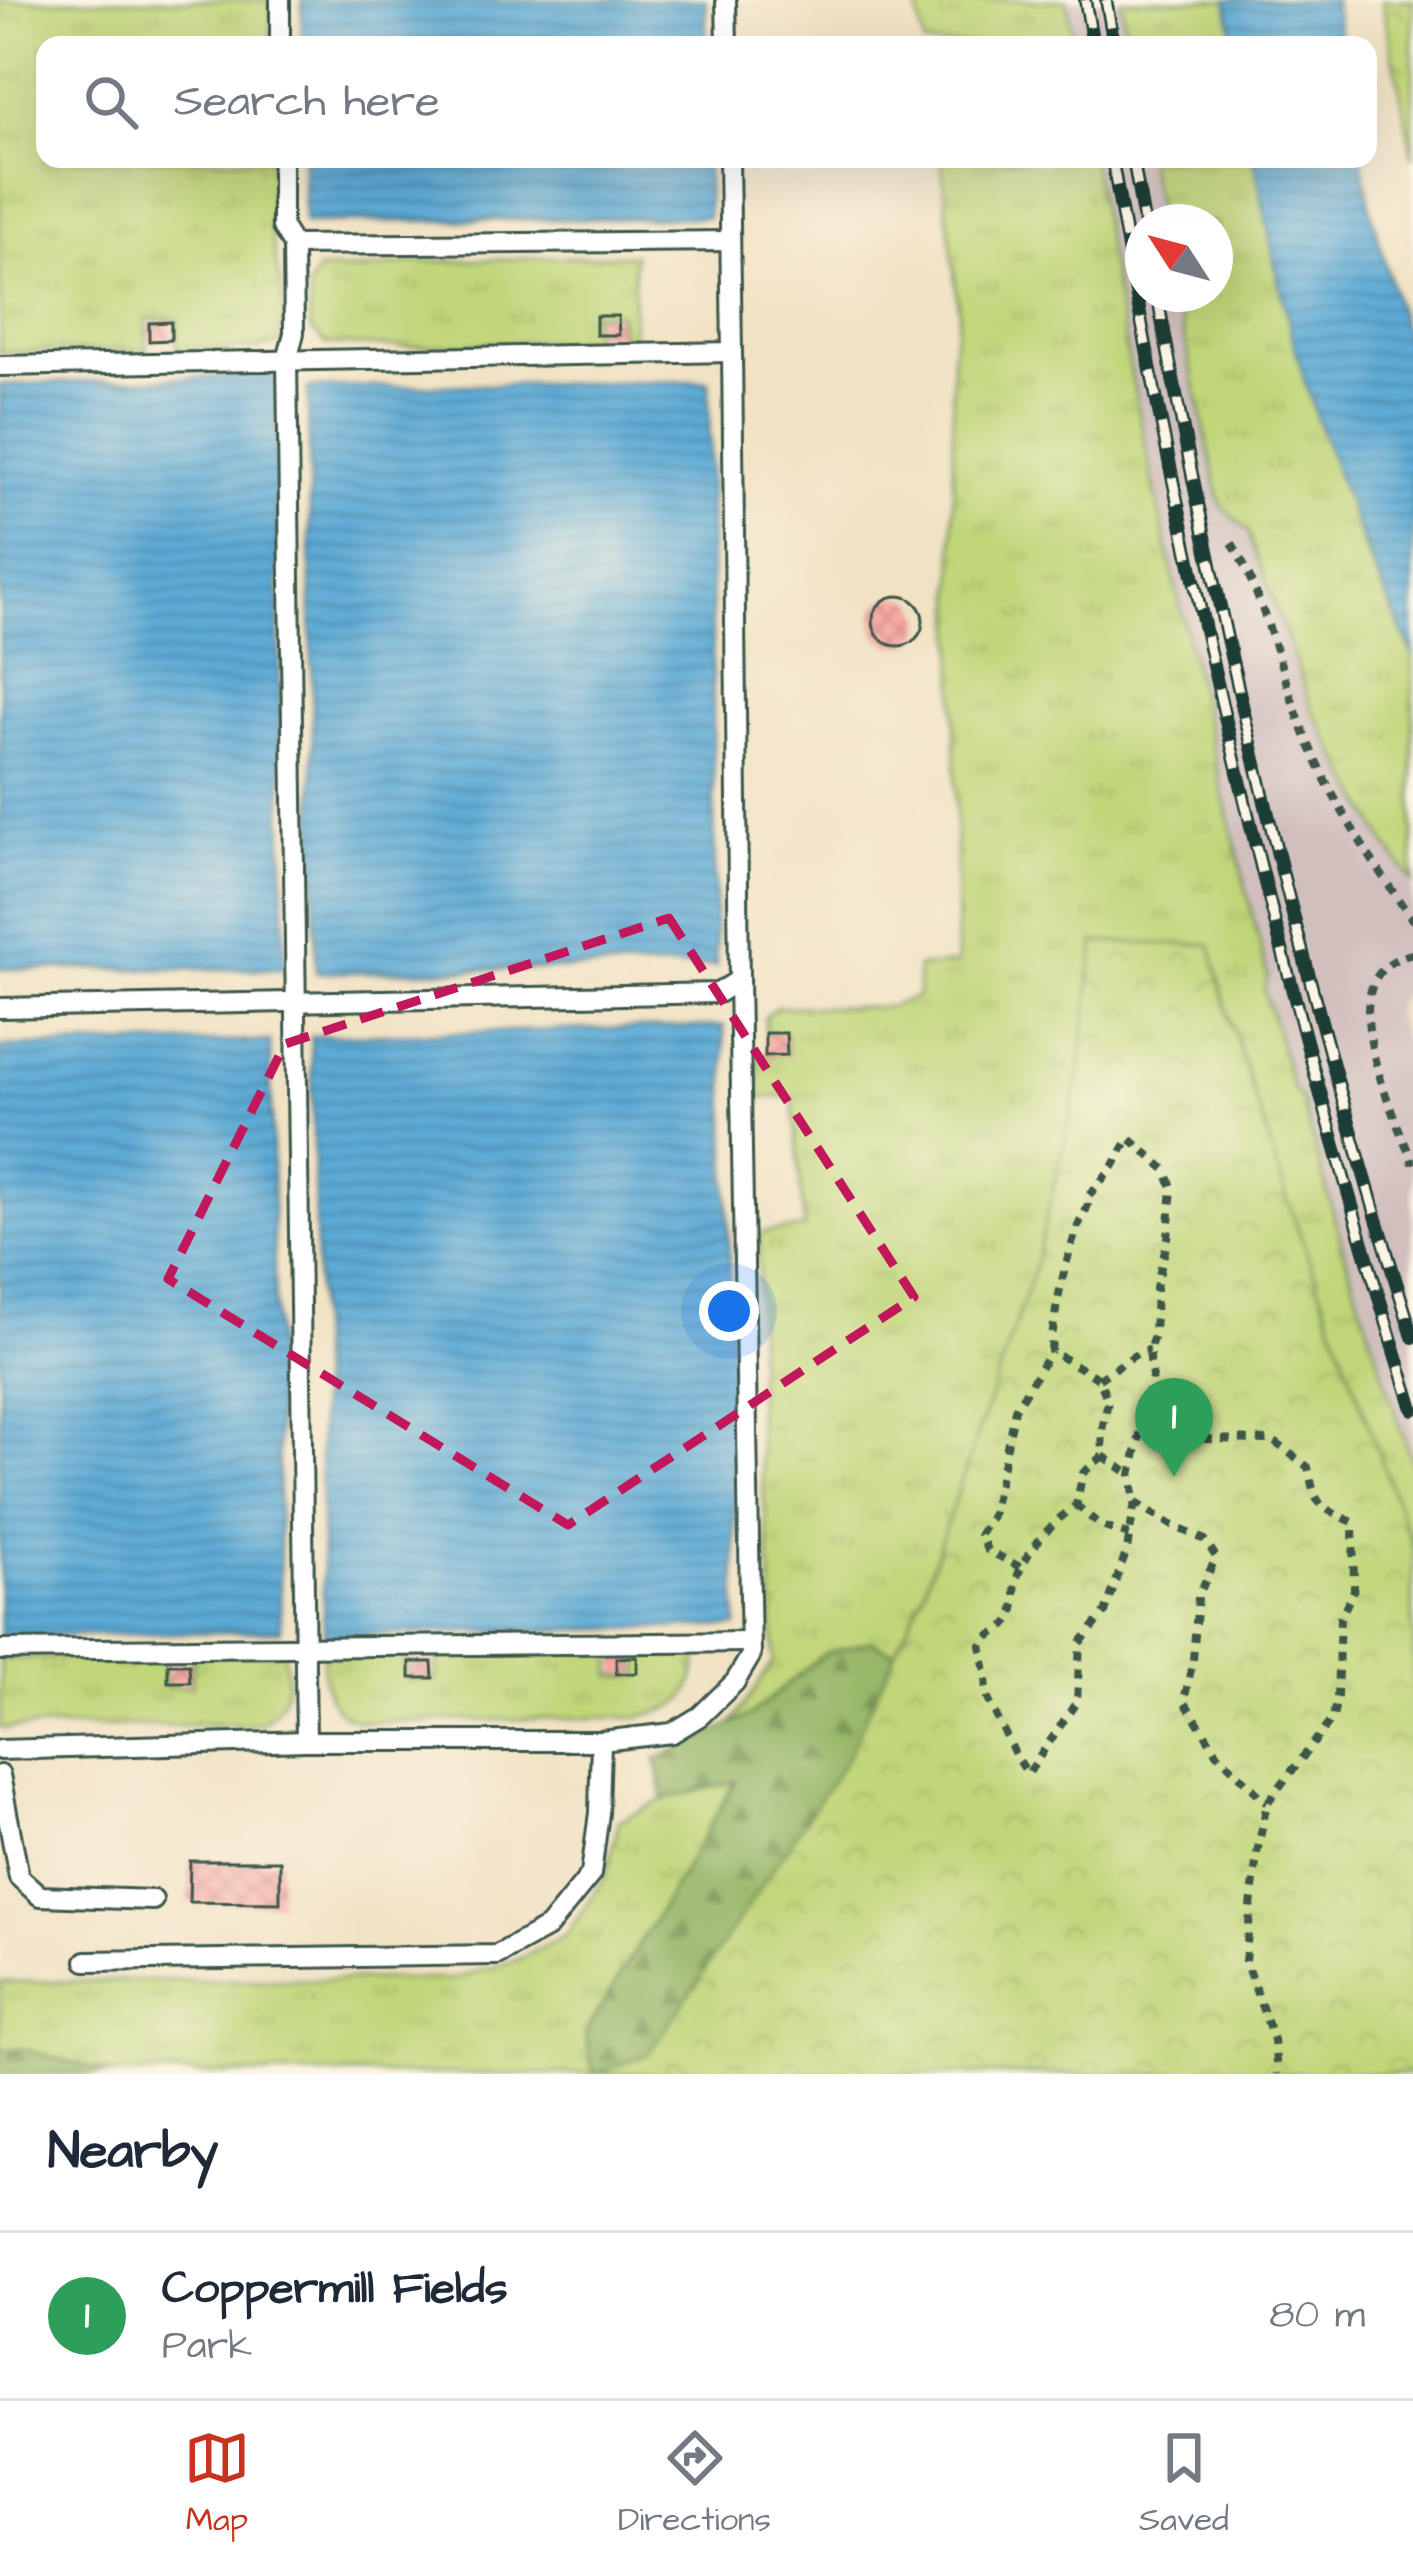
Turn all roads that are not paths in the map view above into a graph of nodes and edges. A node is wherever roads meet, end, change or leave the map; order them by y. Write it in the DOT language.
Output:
graph roads {
  1 [pos="280,0"];
  2 [pos="726,0"];
  3 [pos="280,36"];
  4 [pos="727,36"];
  5 [pos="282,168"];
  6 [pos="729,168"];
  7 [pos="730,241"];
  8 [pos="293,245"];
  9 [pos="732,352"];
  10 [pos="287,361"];
  11 [pos="0,366"];
  12 [pos="739,980"];
  13 [pos="296,1002"];
  14 [pos="0,1008"];
  15 [pos="750,1642"];
  16 [pos="305,1646"];
  17 [pos="0,1650"];
  18 [pos="306,1741"];
  19 [pos="602,1741"];
  20 [pos="0,1750"];
  21 [pos="0,1774"];
  22 [pos="153,1900"];
  23 [pos="86,1961"];
  1 -- 3 [label="lane"];
  2 -- 4 [label="lane"];
  5 -- 8 [label="lane"];
  6 -- 7 [label="lane"];
  7 -- 8 [label="lane"];
  7 -- 9 [label="lane"];
  8 -- 10 [label="lane"];
  9 -- 10 [label="lane"];
  9 -- 12 [label="lane"];
  10 -- 11 [label="lane"];
  10 -- 13 [label="lane"];
  12 -- 13 [label="lane"];
  12 -- 15 [label="lane"];
  13 -- 14 [label="lane"];
  13 -- 16 [label="lane"];
  15 -- 16 [label="lane"];
  15 -- 19 [label="lane"];
  16 -- 17 [label="lane"];
  16 -- 18 [label="lane"];
  18 -- 19 [label="lane"];
  18 -- 20 [label="lane"];
  19 -- 23 [label="lane"];
  21 -- 22 [label="lane"];
}
